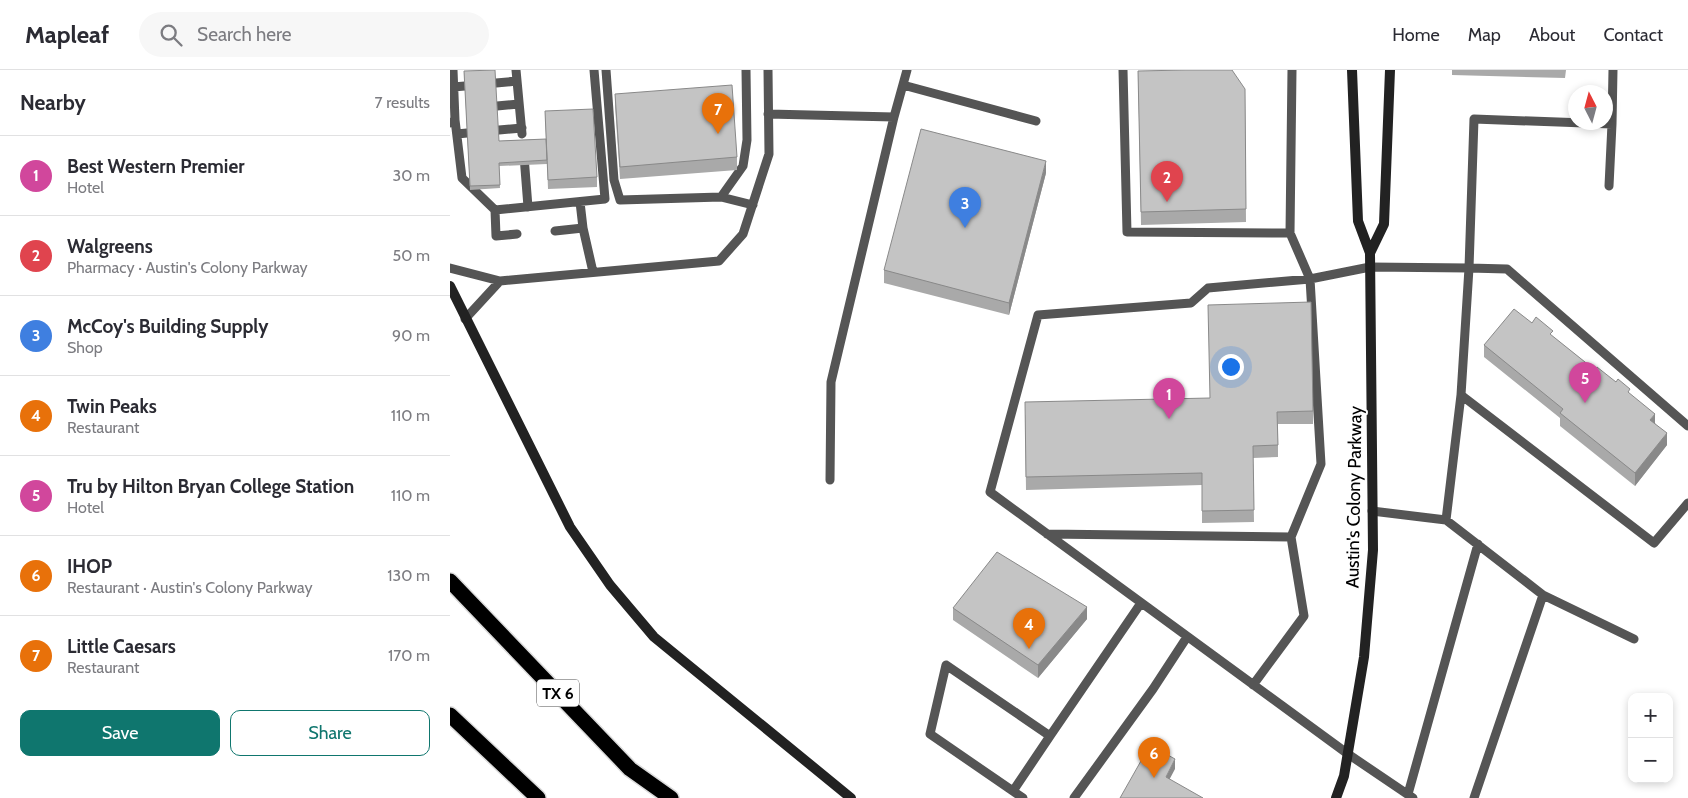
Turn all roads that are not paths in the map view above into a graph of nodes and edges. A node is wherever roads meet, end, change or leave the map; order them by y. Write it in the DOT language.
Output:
graph roads {
  1 [pos="453,70"];
  2 [pos="516,70"];
  3 [pos="594,70"];
  4 [pos="606,70"];
  5 [pos="746,70"];
  6 [pos="768,70"];
  7 [pos="907,70"];
  8 [pos="1123,70"];
  9 [pos="1292,70"];
  10 [pos="1352,70"];
  11 [pos="1390,70"];
  12 [pos="1614,70"];
  13 [pos="517,81"];
  14 [pos="496,83"];
  15 [pos="903,85"];
  16 [pos="465,86"];
  17 [pos="454,87"];
  18 [pos="1613,97"];
  19 [pos="519,104"];
  20 [pos="497,106"];
  21 [pos="466,108"];
  22 [pos="454,110"];
  23 [pos="768,114"];
  24 [pos="894,117"];
  25 [pos="1036,121"];
  26 [pos="453,122"];
  27 [pos="1568,122"];
  28 [pos="499,130"];
  29 [pos="1612,130"];
  30 [pos="467,133"];
  31 [pos="457,134"];
  32 [pos="524,156"];
  33 [pos="1609,186"];
  34 [pos="721,197"];
  35 [pos="580,202"];
  36 [pos="753,204"];
  37 [pos="528,207"];
  38 [pos="495,210"];
  39 [pos="583,228"];
  40 [pos="555,231"];
  41 [pos="1290,233"];
  42 [pos="517,234"];
  43 [pos="1370,253"];
  44 [pos="1370,267"];
  45 [pos="450,268"];
  46 [pos="1469,268"];
  47 [pos="593,272"];
  48 [pos="1310,279"];
  49 [pos="500,281"];
  50 [pos="450,286"];
  51 [pos="465,319"];
  52 [pos="1462,395"];
  53 [pos="1688,426"];
  54 [pos="830,480"];
  55 [pos="1688,503"];
  56 [pos="1372,511"];
  57 [pos="1446,520"];
  58 [pos="1047,534"];
  59 [pos="1291,537"];
  60 [pos="1478,544"];
  61 [pos="450,581"];
  62 [pos="1543,595"];
  63 [pos="1141,603"];
  64 [pos="1187,637"];
  65 [pos="1634,640"];
  66 [pos="1253,685"];
  67 [pos="450,715"];
  68 [pos="1050,736"];
  69 [pos="1348,754"];
  70 [pos="1013,791"];
  71 [pos="1410,796"];
  72 [pos="538,798"];
  73 [pos="671,798"];
  74 [pos="851,798"];
  75 [pos="1023,798"];
  76 [pos="1074,798"];
  77 [pos="1336,798"];
  78 [pos="1474,798"];
  1 -- 17 [label="lane"];
  2 -- 13 [label="lane"];
  3 -- 35 [label="lane"];
  4 -- 34 [label="lane"];
  5 -- 34 [label="lane"];
  6 -- 23 [label="lane"];
  7 -- 15 [label="lane"];
  8 -- 41 [label="lane"];
  9 -- 41 [label="lane"];
  10 -- 43 [label="street, Austin's Colony Parkway"];
  11 -- 43 [label="street, Austin's Colony Parkway"];
  12 -- 18 [label="lane"];
  13 -- 14 [label="lane"];
  13 -- 19 [label="lane"];
  15 -- 24 [label="lane"];
  15 -- 25 [label="lane"];
  16 -- 17 [label="lane"];
  17 -- 22 [label="lane"];
  19 -- 20 [label="lane"];
  19 -- 28 [label="lane"];
  21 -- 22 [label="lane"];
  22 -- 26 [label="lane"];
  23 -- 24 [label="lane"];
  23 -- 36 [label="lane"];
  24 -- 54 [label="lane"];
  26 -- 31 [label="lane"];
  27 -- 46 [label="lane"];
  29 -- 33 [label="lane"];
  30 -- 31 [label="lane"];
  31 -- 38 [label="lane"];
  32 -- 37 [label="lane"];
  34 -- 36 [label="lane"];
  35 -- 37 [label="lane"];
  35 -- 39 [label="lane"];
  36 -- 47 [label="lane"];
  37 -- 38 [label="lane"];
  38 -- 42 [label="lane"];
  39 -- 40 [label="lane"];
  39 -- 47 [label="lane"];
  41 -- 48 [label="lane"];
  43 -- 44 [label="street, Austin's Colony Parkway"];
  44 -- 46 [label="lane"];
  44 -- 48 [label="lane"];
  44 -- 56 [label="street, Austin's Colony Parkway"];
  45 -- 49 [label="lane"];
  46 -- 52 [label="lane"];
  46 -- 53 [label="lane"];
  47 -- 49 [label="lane"];
  48 -- 58 [label="lane"];
  48 -- 59 [label="lane"];
  49 -- 51 [label="lane"];
  50 -- 51 [label="street"];
  51 -- 74 [label="street"];
  52 -- 55 [label="lane"];
  52 -- 57 [label="lane"];
  56 -- 57 [label="lane"];
  56 -- 69 [label="street, Austin's Colony Parkway"];
  57 -- 60 [label="lane"];
  58 -- 59 [label="lane"];
  58 -- 63 [label="lane"];
  59 -- 66 [label="lane"];
  60 -- 62 [label="lane"];
  60 -- 71 [label="lane"];
  61 -- 73 [label="highway, TX 6"];
  62 -- 65 [label="lane"];
  62 -- 78 [label="lane"];
  63 -- 64 [label="lane"];
  63 -- 68 [label="lane"];
  64 -- 66 [label="lane"];
  64 -- 76 [label="lane"];
  66 -- 69 [label="lane"];
  67 -- 72 [label="highway"];
  68 -- 70 [label="lane"];
  68 -- 70 [label="lane"];
  69 -- 71 [label="lane"];
  69 -- 77 [label="street, Austin's Colony Parkway"];
  70 -- 75 [label="lane"];
}
